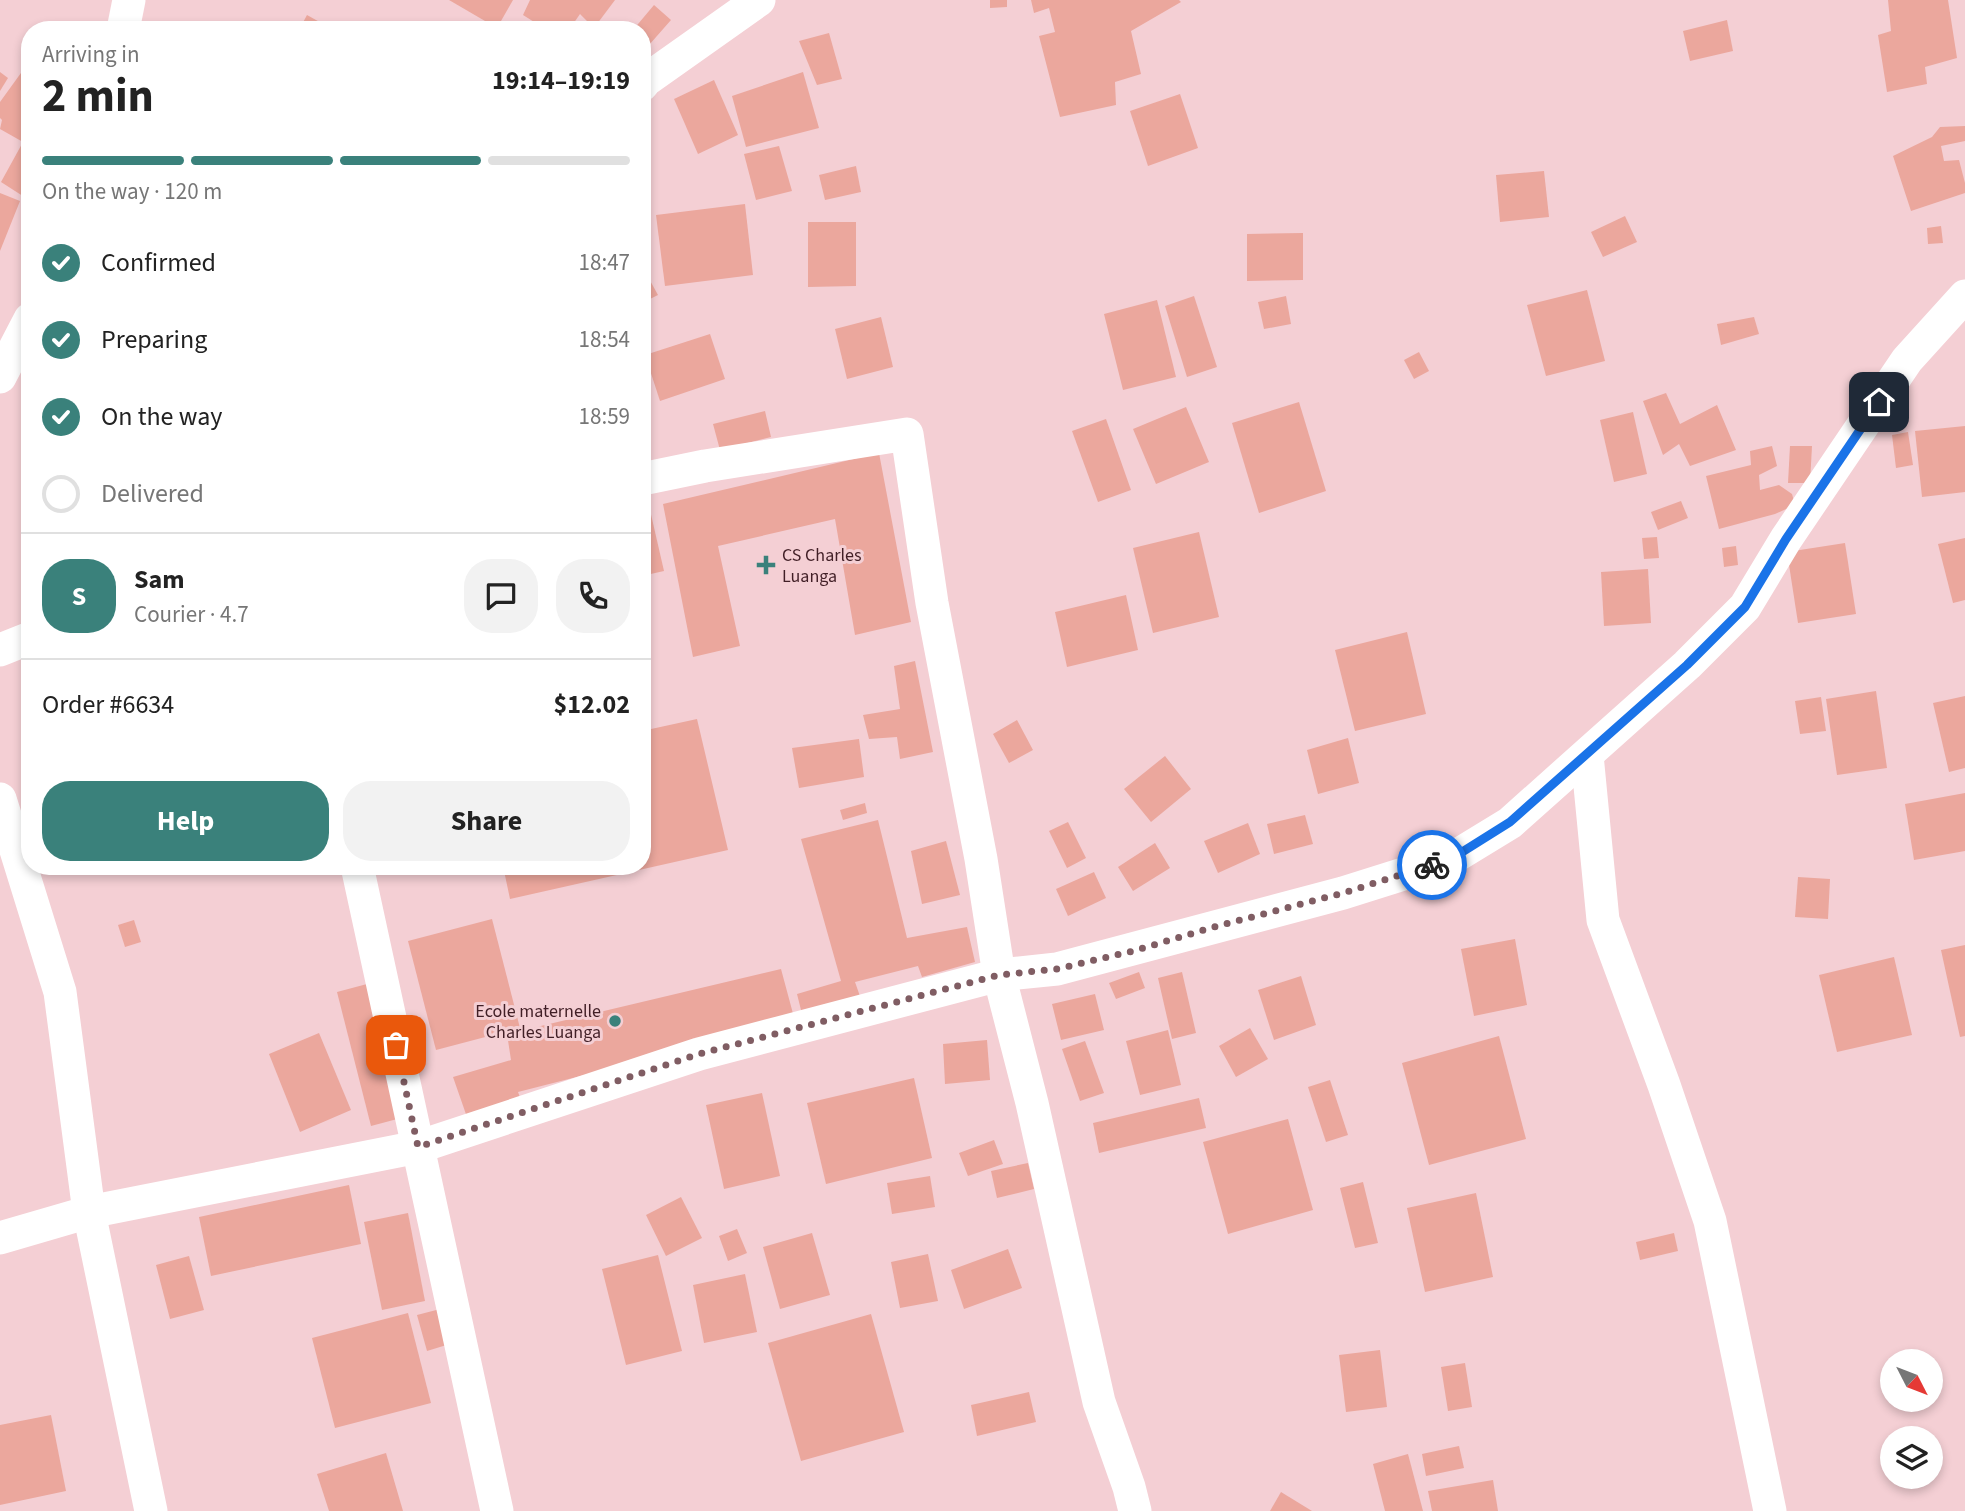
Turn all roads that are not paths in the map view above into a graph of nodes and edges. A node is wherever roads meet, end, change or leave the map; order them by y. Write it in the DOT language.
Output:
graph roads {
  1 [pos="129,0"];
  2 [pos="759,0"];
  3 [pos="125,21"];
  4 [pos="651,78"];
  5 [pos="1965,296"];
  6 [pos="21,336"];
  7 [pos="0,377"];
  8 [pos="651,477"];
  9 [pos="21,642"];
  10 [pos="0,650"];
  11 [pos="1587,755"];
  12 [pos="0,799"];
  13 [pos="21,867"];
  14 [pos="24,875"];
  15 [pos="359,875"];
  16 [pos="999,975"];
  17 [pos="418,1147"];
  18 [pos="89,1212"];
  19 [pos="0,1238"];
  20 [pos="151,1511"];
  21 [pos="497,1511"];
  22 [pos="1135,1511"];
  23 [pos="1770,1511"];
  1 -- 3 [label="street"];
  2 -- 4 [label="street"];
  5 -- 11 [label="street"];
  6 -- 7 [label="street"];
  8 -- 16 [label="street"];
  9 -- 10 [label="street"];
  11 -- 16 [label="street"];
  11 -- 23 [label="street"];
  12 -- 13 [label="street"];
  14 -- 18 [label="street"];
  15 -- 17 [label="street"];
  16 -- 17 [label="street"];
  16 -- 22 [label="street"];
  17 -- 18 [label="street"];
  17 -- 21 [label="street"];
  18 -- 19 [label="street"];
  18 -- 20 [label="street"];
}
